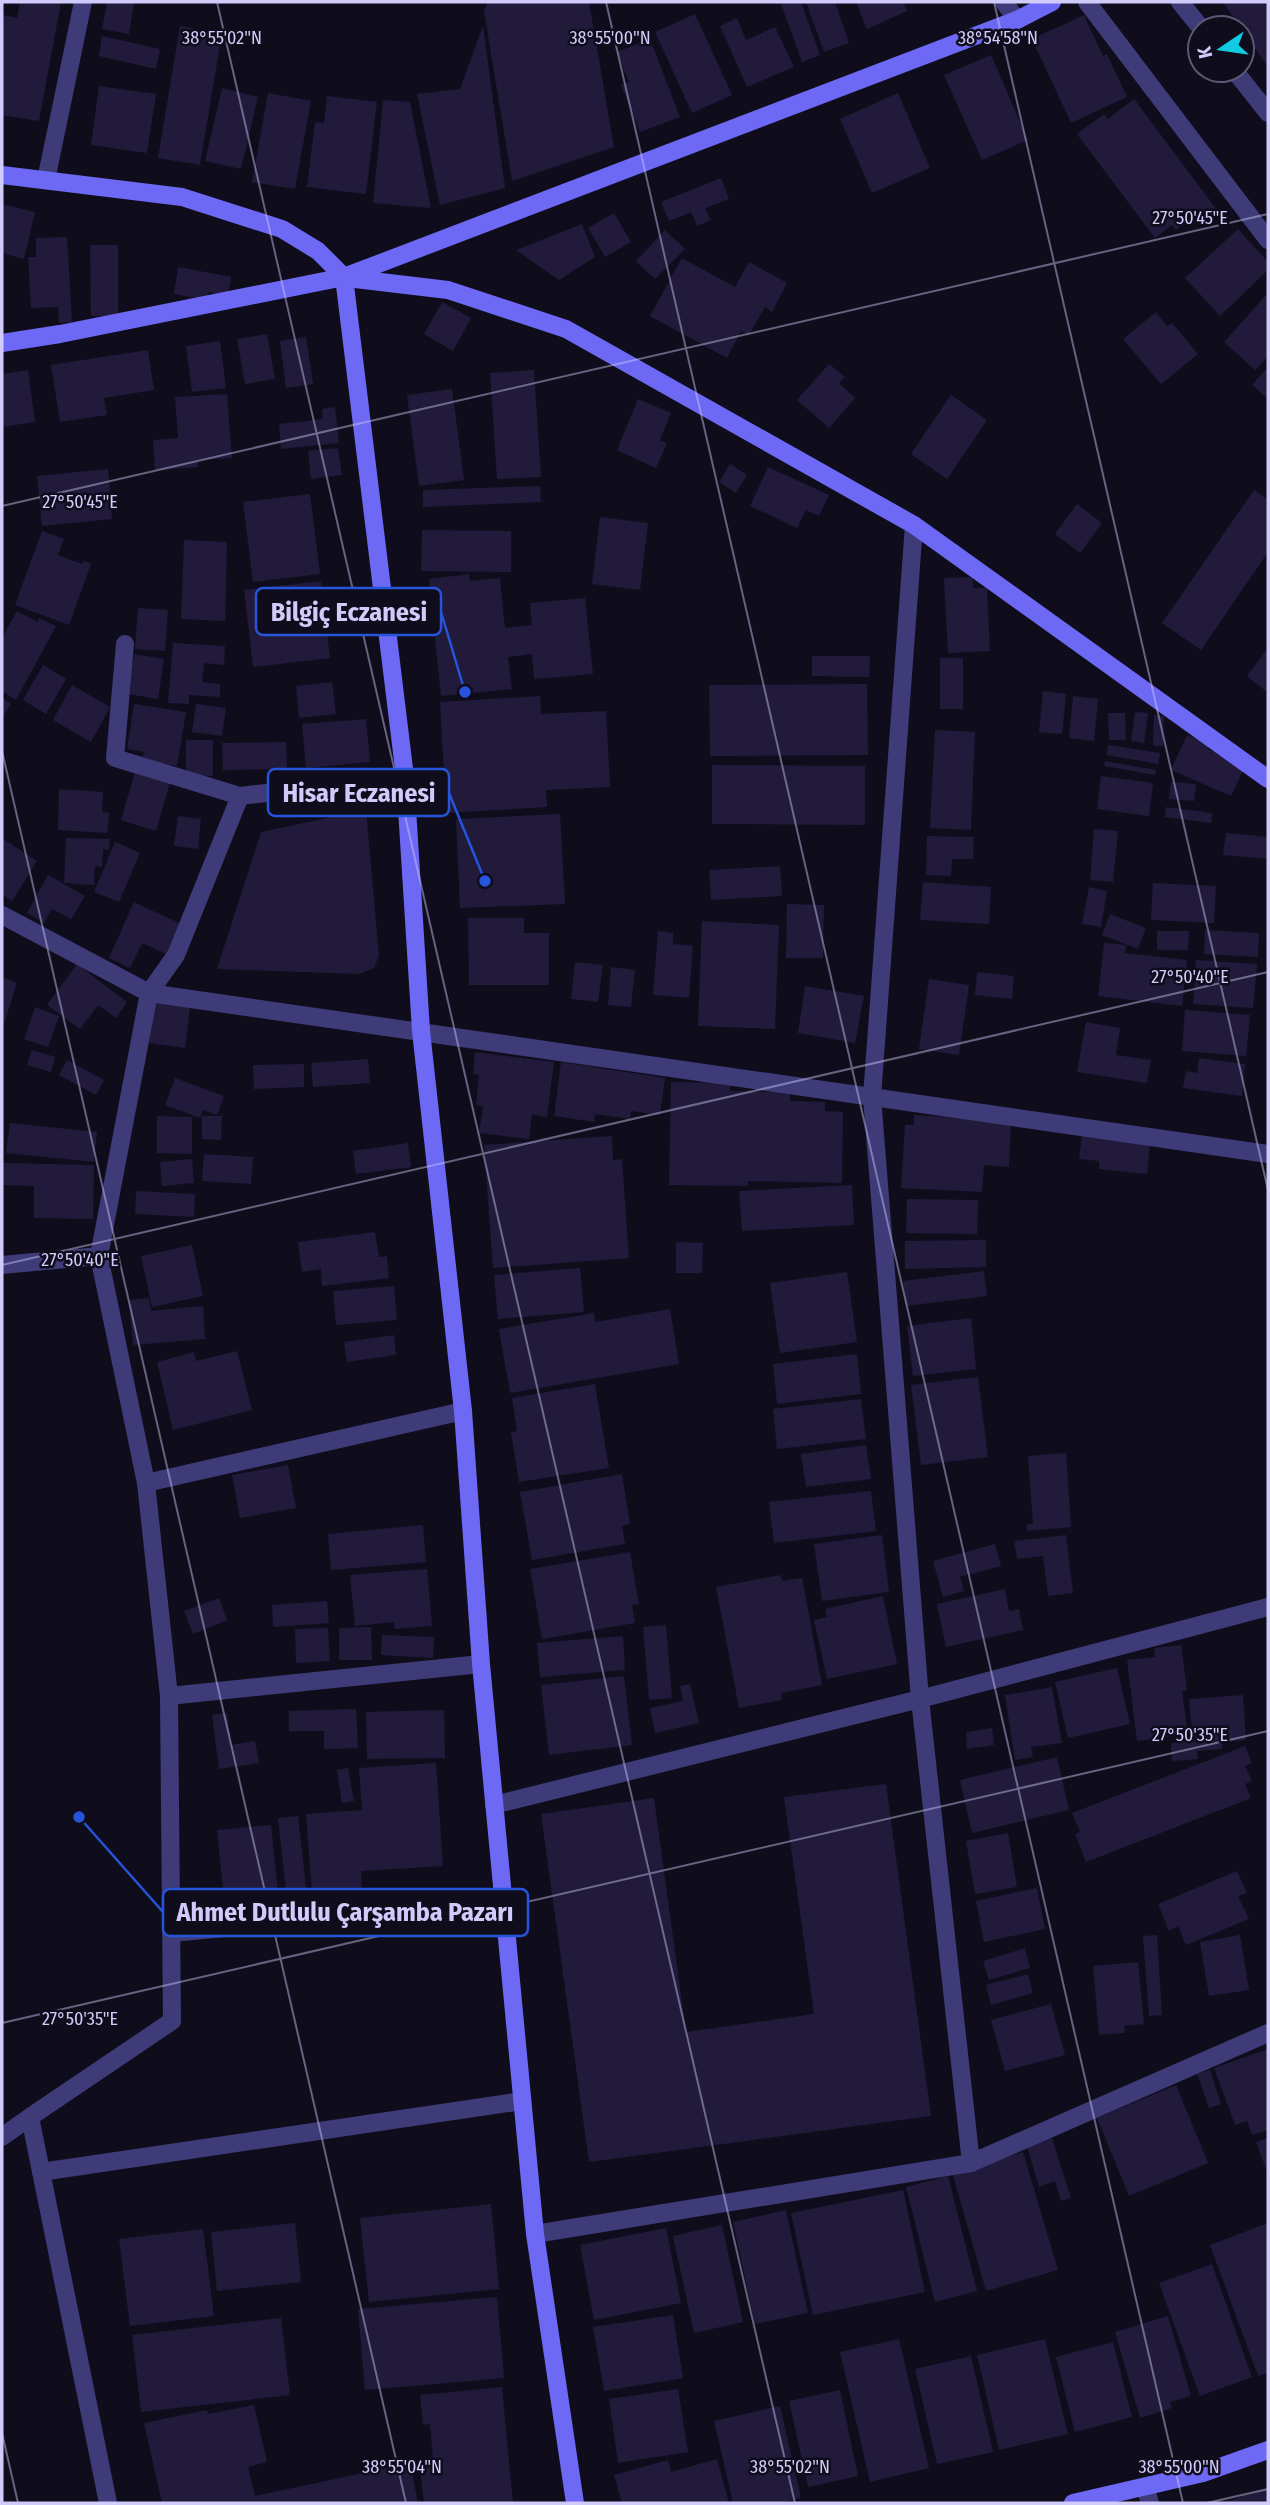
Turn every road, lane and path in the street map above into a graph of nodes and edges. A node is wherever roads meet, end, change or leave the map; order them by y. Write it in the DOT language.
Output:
graph roads {
  1 [pos="82,2"];
  2 [pos="1004,2"];
  3 [pos="1052,2"];
  4 [pos="1087,2"];
  5 [pos="1017,20"];
  6 [pos="1245,84"];
  7 [pos="1268,113"];
  8 [pos="2,175"];
  9 [pos="46,180"];
  10 [pos="1268,240"];
  11 [pos="344,277"];
  12 [pos="2,343"];
  13 [pos="914,525"];
  14 [pos="125,644"];
  15 [pos="405,778"];
  16 [pos="1268,779"];
  17 [pos="240,796"];
  18 [pos="2,915"];
  19 [pos="149,993"];
  20 [pos="421,1031"];
  21 [pos="872,1097"];
  22 [pos="1268,1154"];
  23 [pos="99,1256"];
  24 [pos="2,1265"];
  25 [pos="463,1411"];
  26 [pos="146,1483"];
  27 [pos="1268,1607"];
  28 [pos="481,1664"];
  29 [pos="169,1696"];
  30 [pos="920,1699"];
  31 [pos="494,1805"];
  32 [pos="504,1902"];
  33 [pos="171,1933"];
  34 [pos="1268,2034"];
  35 [pos="522,2101"];
  36 [pos="30,2117"];
  37 [pos="2,2137"];
  38 [pos="971,2163"];
  39 [pos="41,2172"];
  40 [pos="535,2234"];
  41 [pos="1268,2450"];
  42 [pos="1148,2495"];
  43 [pos="108,2503"];
  44 [pos="575,2503"];
  45 [pos="1073,2503"];
  1 -- 9 [label="street"];
  2 -- 5 [label="street"];
  3 -- 5 [label="street"];
  4 -- 10 [label="street"];
  5 -- 11 [label="street"];
  6 -- 7 [label="street"];
  8 -- 9 [label="street"];
  9 -- 11 [label="street"];
  11 -- 12 [label="street"];
  11 -- 13 [label="street"];
  11 -- 15 [label="street"];
  13 -- 16 [label="street"];
  13 -- 21 [label="street"];
  14 -- 17 [label="street"];
  15 -- 17 [label="street"];
  15 -- 20 [label="street"];
  17 -- 19 [label="street"];
  18 -- 19 [label="street"];
  19 -- 20 [label="street"];
  19 -- 23 [label="street"];
  20 -- 21 [label="street"];
  20 -- 25 [label="street"];
  21 -- 22 [label="street"];
  21 -- 30 [label="street"];
  23 -- 24 [label="street"];
  23 -- 26 [label="street"];
  25 -- 26 [label="street"];
  25 -- 28 [label="street"];
  26 -- 29 [label="street"];
  27 -- 30 [label="street"];
  28 -- 29 [label="street"];
  28 -- 31 [label="street"];
  29 -- 33 [label="street"];
  30 -- 31 [label="street"];
  30 -- 38 [label="street"];
  31 -- 32 [label="street"];
  32 -- 33 [label="street"];
  32 -- 35 [label="street"];
  33 -- 36 [label="street"];
  34 -- 38 [label="street"];
  35 -- 39 [label="street"];
  35 -- 40 [label="street"];
  36 -- 37 [label="street"];
  36 -- 39 [label="street"];
  38 -- 40 [label="street"];
  39 -- 43 [label="street"];
  40 -- 44 [label="street"];
  41 -- 42 [label="street"];
  42 -- 45 [label="street"];
}
